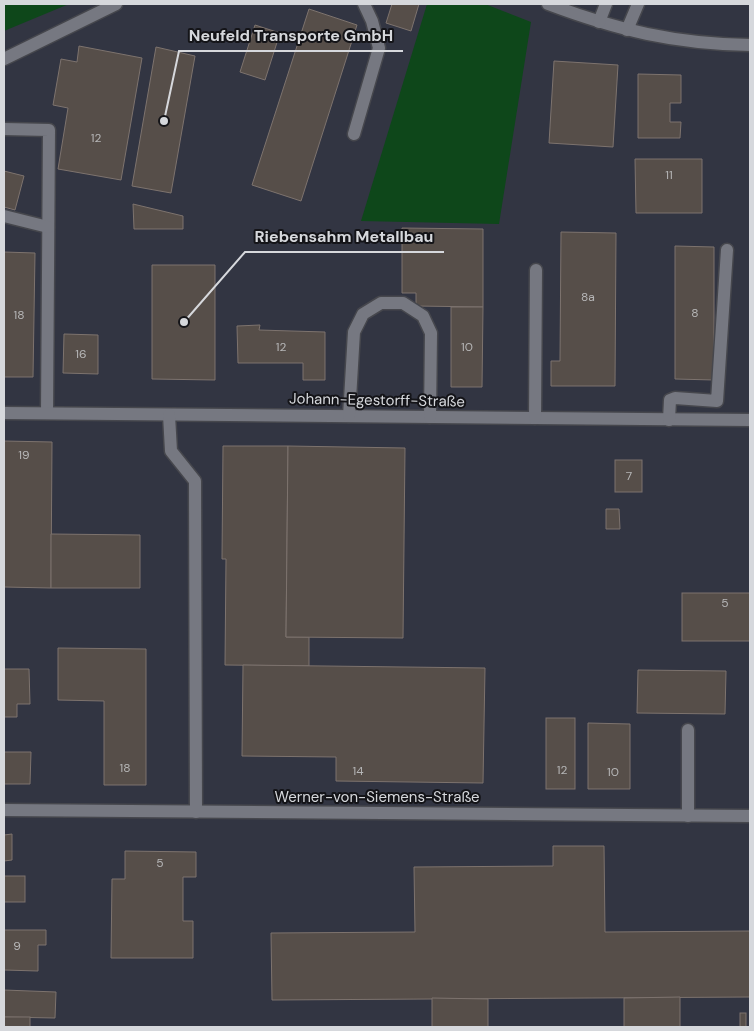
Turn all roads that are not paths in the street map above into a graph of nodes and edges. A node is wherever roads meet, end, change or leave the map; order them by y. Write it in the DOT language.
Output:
graph roads {
  1 [pos="116,4"];
  2 [pos="364,4"];
  3 [pos="548,4"];
  4 [pos="606,4"];
  5 [pos="638,4"];
  6 [pos="599,22"];
  7 [pos="627,30"];
  8 [pos="750,45"];
  9 [pos="4,59"];
  10 [pos="4,129"];
  11 [pos="354,134"];
  12 [pos="4,216"];
  13 [pos="48,227"];
  14 [pos="727,250"];
  15 [pos="536,270"];
  16 [pos="4,413"];
  17 [pos="47,413"];
  18 [pos="169,414"];
  19 [pos="349,416"];
  20 [pos="430,417"];
  21 [pos="535,418"];
  22 [pos="669,420"];
  23 [pos="750,420"];
  24 [pos="688,730"];
  25 [pos="4,810"];
  26 [pos="196,812"];
  27 [pos="688,816"];
  28 [pos="750,816"];
  1 -- 9 [label="street"];
  2 -- 11 [label="street"];
  3 -- 6 [label="street"];
  4 -- 6 [label="street"];
  5 -- 7 [label="street"];
  6 -- 7 [label="street"];
  7 -- 8 [label="street"];
  10 -- 13 [label="street"];
  12 -- 13 [label="street"];
  13 -- 17 [label="street"];
  14 -- 22 [label="street"];
  15 -- 21 [label="street"];
  16 -- 17 [label="street, Johann-Egestorff-Straße"];
  17 -- 18 [label="street, Johann-Egestorff-Straße"];
  18 -- 19 [label="street, Johann-Egestorff-Straße"];
  18 -- 26 [label="street"];
  19 -- 20 [label="street, Johann-Egestorff-Straße"];
  19 -- 20 [label="street"];
  20 -- 21 [label="street, Johann-Egestorff-Straße"];
  21 -- 22 [label="street, Johann-Egestorff-Straße"];
  22 -- 23 [label="street, Johann-Egestorff-Straße"];
  24 -- 27 [label="street"];
  25 -- 26 [label="street, Werner-von-Siemens-Straße"];
  26 -- 27 [label="street, Werner-von-Siemens-Straße"];
  27 -- 28 [label="street, Werner-von-Siemens-Straße"];
}
